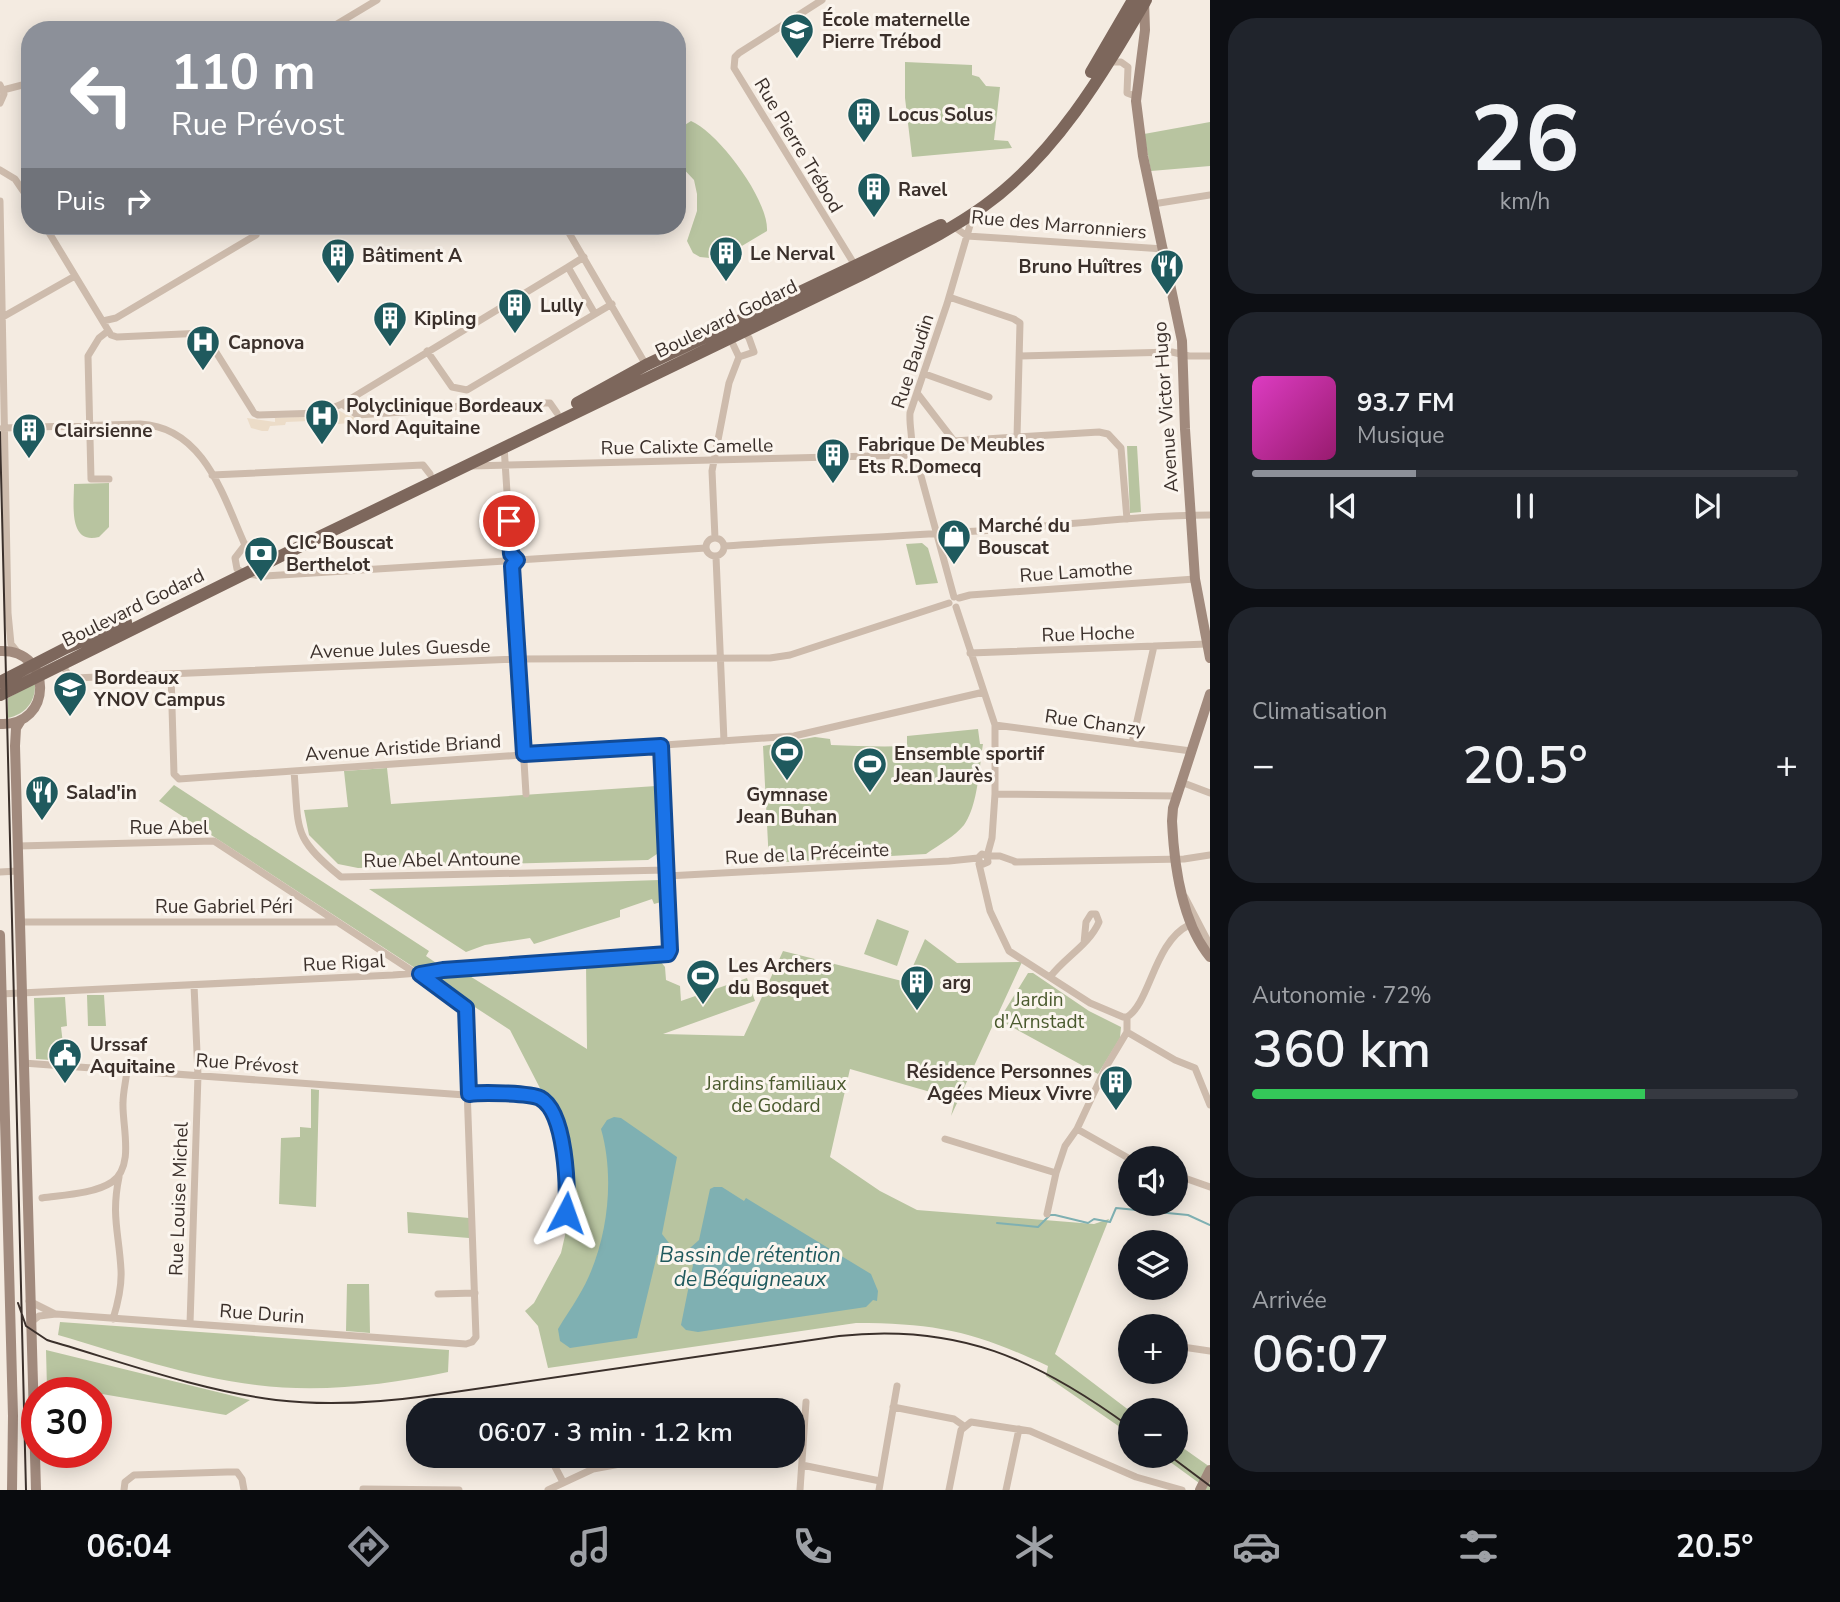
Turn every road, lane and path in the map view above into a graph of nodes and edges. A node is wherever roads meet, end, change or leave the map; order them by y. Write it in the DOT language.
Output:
graph roads {
  1 [pos="377,0"];
  2 [pos="822,0"];
  3 [pos="1144,1"];
  4 [pos="342,21"];
  5 [pos="1107,62"];
  6 [pos="21,84"];
  7 [pos="1,87"];
  8 [pos="1135,96"];
  9 [pos="0,103"];
  10 [pos="0,170"];
  11 [pos="21,188"];
  12 [pos="1210,195"];
  13 [pos="0,201"];
  14 [pos="1153,204"];
  15 [pos="973,214"];
  16 [pos="953,226"];
  17 [pos="50,235"];
  18 [pos="256,235"];
  19 [pos="571,235"];
  20 [pos="967,236"];
  21 [pos="1164,249"];
  22 [pos="584,257"];
  23 [pos="853,265"];
  24 [pos="568,267"];
  25 [pos="867,272"];
  26 [pos="75,276"];
  27 [pos="949,297"];
  28 [pos="612,304"];
  29 [pos="596,314"];
  30 [pos="1,318"];
  31 [pos="103,321"];
  32 [pos="763,322"];
  33 [pos="108,331"];
  34 [pos="734,332"];
  35 [pos="427,351"];
  36 [pos="1183,354"];
  37 [pos="1020,356"];
  38 [pos="1210,356"];
  39 [pos="739,357"];
  40 [pos="646,365"];
  41 [pos="660,370"];
  42 [pos="925,374"];
  43 [pos="918,393"];
  44 [pos="989,397"];
  45 [pos="346,402"];
  46 [pos="556,413"];
  47 [pos="572,413"];
  48 [pos="90,426"];
  49 [pos="3,428"];
  50 [pos="1017,437"];
  51 [pos="504,446"];
  52 [pos="911,455"];
  53 [pos="713,462"];
  54 [pos="464,466"];
  55 [pos="506,466"];
  56 [pos="430,474"];
  57 [pos="212,475"];
  58 [pos="109,478"];
  59 [pos="1191,515"];
  60 [pos="1210,515"];
  61 [pos="1127,519"];
  62 [pos="935,532"];
  63 [pos="715,538"];
  64 [pos="245,545"];
  65 [pos="725,546"];
  66 [pos="706,548"];
  67 [pos="269,553"];
  68 [pos="287,553"];
  69 [pos="716,556"];
  70 [pos="511,560"];
  71 [pos="241,572"];
  72 [pos="297,574"];
  73 [pos="1195,579"];
  74 [pos="955,601"];
  75 [pos="1207,644"];
  76 [pos="1154,646"];
  77 [pos="0,651"];
  78 [pos="970,653"];
  79 [pos="19,654"];
  80 [pos="518,659"];
  81 [pos="720,659"];
  82 [pos="1210,659"];
  83 [pos="62,663"];
  84 [pos="36,670"];
  85 [pos="171,674"];
  86 [pos="0,682"];
  87 [pos="984,692"];
  88 [pos="1210,694"];
  89 [pos="0,695"];
  90 [pos="1207,716"];
  91 [pos="22,720"];
  92 [pos="0,724"];
  93 [pos="995,725"];
  94 [pos="724,741"];
  95 [pos="1132,743"];
  96 [pos="661,746"];
  97 [pos="1191,751"];
  98 [pos="524,754"];
  99 [pos="294,771"];
  100 [pos="1181,782"];
  101 [pos="1210,793"];
  102 [pos="527,794"];
  103 [pos="995,794"];
  104 [pos="1177,796"];
  105 [pos="993,825"];
  106 [pos="992,838"];
  107 [pos="18,846"];
  108 [pos="1000,856"];
  109 [pos="1210,856"];
  110 [pos="1177,859"];
  111 [pos="982,860"];
  112 [pos="1017,862"];
  113 [pos="18,871"];
  114 [pos="0,872"];
  115 [pos="667,873"];
  116 [pos="1210,920"];
  117 [pos="332,921"];
  118 [pos="20,922"];
  119 [pos="1195,925"];
  120 [pos="0,935"];
  121 [pos="1084,943"];
  122 [pos="1210,946"];
  123 [pos="1210,957"];
  124 [pos="415,973"];
  125 [pos="1050,977"];
  126 [pos="194,985"];
  127 [pos="1,994"];
  128 [pos="21,994"];
  129 [pos="1127,1017"];
  130 [pos="1127,1032"];
  131 [pos="23,1063"];
  132 [pos="127,1070"];
  133 [pos="198,1076"];
  134 [pos="469,1094"];
  135 [pos="1210,1105"];
  136 [pos="1077,1129"];
  137 [pos="945,1139"];
  138 [pos="1118,1153"];
  139 [pos="119,1173"];
  140 [pos="1056,1173"];
  141 [pos="1188,1179"];
  142 [pos="1210,1187"];
  143 [pos="42,1198"];
  144 [pos="1046,1214"];
  145 [pos="565,1227"];
  146 [pos="475,1293"];
  147 [pos="438,1294"];
  148 [pos="29,1301"];
  149 [pos="56,1314"];
  150 [pos="113,1318"];
  151 [pos="30,1323"];
  152 [pos="190,1324"];
  153 [pos="1188,1348"];
  154 [pos="1210,1351"];
  155 [pos="897,1386"];
  156 [pos="806,1402"];
  157 [pos="893,1408"];
  158 [pos="805,1418"];
  159 [pos="964,1426"];
  160 [pos="1019,1429"];
  161 [pos="805,1466"];
  162 [pos="559,1468"];
  163 [pos="598,1468"];
  164 [pos="802,1468"];
  165 [pos="1210,1470"];
  166 [pos="1210,1480"];
  167 [pos="880,1481"];
  168 [pos="563,1482"];
  169 [pos="363,1489"];
  170 [pos="12,1490"];
  171 [pos="36,1490"];
  172 [pos="124,1490"];
  173 [pos="244,1490"];
  174 [pos="459,1490"];
  175 [pos="548,1490"];
  176 [pos="800,1490"];
  177 [pos="879,1490"];
  178 [pos="949,1490"];
  179 [pos="1006,1490"];
  180 [pos="1182,1490"];
  181 [pos="1202,1490"];
  1 -- 4 [label="street"];
  2 -- 23 [label="street, Rue Pierre Trébod"];
  3 -- 5 [label="main road, Boulevard Godard"];
  3 -- 8 [label="main road, Avenue Victor Hugo"];
  3 -- 23 [label="main road, Boulevard Godard"];
  5 -- 8 [label="street"];
  5 -- 15 [label="main road, Boulevard Godard"];
  6 -- 7 [label="street"];
  7 -- 9 [label="street"];
  8 -- 14 [label="main road, Avenue Victor Hugo"];
  10 -- 11 [label="street"];
  12 -- 14 [label="street"];
  13 -- 30 [label="street"];
  14 -- 21 [label="main road, Avenue Victor Hugo"];
  15 -- 16 [label="main road, Boulevard Godard"];
  15 -- 20 [label="street, Rue Baudin"];
  16 -- 20 [label="street, Rue des Marronniers"];
  16 -- 25 [label="main road, Boulevard Godard"];
  17 -- 26 [label="street"];
  18 -- 31 [label="street"];
  19 -- 22 [label="street"];
  20 -- 21 [label="street, Rue des Marronniers"];
  20 -- 27 [label="street, Rue Baudin"];
  21 -- 36 [label="main road, Avenue Victor Hugo"];
  22 -- 24 [label="street"];
  22 -- 28 [label="street"];
  23 -- 25 [label="street"];
  23 -- 32 [label="street"];
  23 -- 34 [label="main road, Boulevard Godard"];
  24 -- 29 [label="street"];
  24 -- 35 [label="street"];
  25 -- 32 [label="main road, Boulevard Godard"];
  26 -- 30 [label="street"];
  26 -- 31 [label="street"];
  27 -- 37 [label="street"];
  27 -- 42 [label="street, Rue Baudin"];
  28 -- 29 [label="street"];
  28 -- 40 [label="street"];
  29 -- 35 [label="street"];
  30 -- 49 [label="street"];
  31 -- 33 [label="street"];
  32 -- 34 [label="main road, Boulevard Godard"];
  33 -- 45 [label="street"];
  33 -- 48 [label="street"];
  34 -- 39 [label="street"];
  34 -- 39 [label="street"];
  34 -- 40 [label="main road, Boulevard Godard"];
  34 -- 41 [label="main road, Boulevard Godard"];
  35 -- 45 [label="street"];
  36 -- 37 [label="street"];
  36 -- 38 [label="street"];
  36 -- 59 [label="main road, Avenue Victor Hugo"];
  37 -- 50 [label="street"];
  39 -- 53 [label="street"];
  40 -- 41 [label="street"];
  40 -- 46 [label="main road, Boulevard Godard"];
  40 -- 47 [label="street"];
  41 -- 47 [label="main road, Boulevard Godard"];
  42 -- 43 [label="street, Rue Baudin"];
  42 -- 44 [label="street"];
  43 -- 50 [label="street"];
  43 -- 52 [label="street, Rue Baudin"];
  45 -- 46 [label="street"];
  46 -- 56 [label="main road, Boulevard Godard"];
  47 -- 51 [label="main road, Boulevard Godard"];
  48 -- 49 [label="street"];
  48 -- 57 [label="street"];
  48 -- 58 [label="street"];
  49 -- 79 [label="street"];
  50 -- 61 [label="street"];
  51 -- 54 [label="main road, Boulevard Godard"];
  51 -- 55 [label="street"];
  52 -- 53 [label="street, Rue Calixte Camelle"];
  52 -- 62 [label="street, Rue Baudin"];
  53 -- 55 [label="street, Rue Calixte Camelle"];
  53 -- 63 [label="street"];
  54 -- 55 [label="street, Rue Calixte Camelle"];
  54 -- 68 [label="main road, Boulevard Godard"];
  55 -- 70 [label="street"];
  56 -- 57 [label="street"];
  56 -- 67 [label="main road, Boulevard Godard"];
  57 -- 64 [label="street"];
  59 -- 60 [label="street"];
  59 -- 61 [label="street"];
  59 -- 73 [label="main road, Avenue Victor Hugo"];
  61 -- 62 [label="street"];
  62 -- 65 [label="street"];
  62 -- 74 [label="street, Rue Baudin"];
  63 -- 65 [label="street"];
  63 -- 66 [label="street"];
  64 -- 67 [label="street"];
  64 -- 71 [label="street"];
  65 -- 69 [label="street"];
  66 -- 69 [label="street"];
  66 -- 70 [label="street"];
  67 -- 71 [label="main road, Boulevard Godard"];
  68 -- 71 [label="main road, Boulevard Godard"];
  68 -- 72 [label="street"];
  69 -- 81 [label="street"];
  70 -- 72 [label="street"];
  70 -- 80 [label="street"];
  71 -- 72 [label="street"];
  71 -- 83 [label="main road, Boulevard Godard"];
  71 -- 84 [label="main road, Boulevard Godard"];
  73 -- 74 [label="street, Rue Lamothe"];
  73 -- 75 [label="main road, Avenue Victor Hugo"];
  74 -- 78 [label="street, Rue Baudin"];
  74 -- 81 [label="street, Avenue Jules Guesde"];
  75 -- 76 [label="street, Rue Hoche"];
  75 -- 82 [label="main road, Avenue Victor Hugo"];
  76 -- 78 [label="street, Rue Hoche"];
  76 -- 95 [label="street"];
  77 -- 79 [label="main road"];
  78 -- 87 [label="street, Rue Baudin"];
  79 -- 84 [label="main road"];
  80 -- 81 [label="street, Avenue Jules Guesde"];
  80 -- 85 [label="street, Avenue Jules Guesde"];
  80 -- 98 [label="street"];
  81 -- 94 [label="street"];
  83 -- 84 [label="main road, Boulevard Godard"];
  83 -- 85 [label="street, Avenue Jules Guesde"];
  84 -- 86 [label="main road"];
  84 -- 89 [label="main road"];
  84 -- 91 [label="main road"];
  85 -- 99 [label="street, Avenue Aristide Briand"];
  87 -- 93 [label="street, Rue Baudin"];
  87 -- 94 [label="street, Avenue Aristide Briand"];
  88 -- 90 [label="main road"];
  90 -- 97 [label="main road"];
  91 -- 92 [label="main road"];
  91 -- 107 [label="main road"];
  93 -- 95 [label="street, Rue Chanzy"];
  93 -- 103 [label="street, Rue Baudin"];
  94 -- 96 [label="street, Avenue Aristide Briand"];
  95 -- 97 [label="street, Rue Chanzy"];
  96 -- 98 [label="street, Avenue Aristide Briand"];
  96 -- 115 [label="street"];
  97 -- 100 [label="main road"];
  98 -- 99 [label="street, Avenue Aristide Briand"];
  98 -- 102 [label="street"];
  99 -- 115 [label="street, Rue Abel Antoune"];
  100 -- 101 [label="street"];
  100 -- 104 [label="main road"];
  103 -- 104 [label="street"];
  103 -- 105 [label="street, Rue Baudin"];
  104 -- 110 [label="main road"];
  105 -- 106 [label="street, Rue Baudin"];
  105 -- 111 [label="street, Rue Baudin"];
  106 -- 108 [label="street"];
  106 -- 111 [label="street, Rue Baudin"];
  107 -- 113 [label="main road"];
  107 -- 117 [label="street, Rue Abel"];
  108 -- 111 [label="street"];
  108 -- 112 [label="street"];
  109 -- 110 [label="street"];
  110 -- 112 [label="street"];
  110 -- 119 [label="main road"];
  111 -- 112 [label="street"];
  111 -- 115 [label="street, Rue de la Préceinte"];
  111 -- 125 [label="street"];
  113 -- 114 [label="street"];
  113 -- 118 [label="main road"];
  115 -- 124 [label="street, Rue Rigal"];
  116 -- 119 [label="street"];
  117 -- 118 [label="street, Rue Gabriel Péri"];
  117 -- 124 [label="street"];
  118 -- 128 [label="main road"];
  119 -- 122 [label="street"];
  119 -- 123 [label="main road"];
  119 -- 129 [label="street"];
  120 -- 127 [label="main road"];
  121 -- 125 [label="street"];
  124 -- 126 [label="street, Rue Rigal"];
  124 -- 134 [label="street"];
  125 -- 129 [label="street"];
  126 -- 128 [label="street, Rue Rigal"];
  126 -- 133 [label="street, Rue Louise Michel"];
  127 -- 128 [label="street, Rue Rigal"];
  127 -- 170 [label="main road"];
  128 -- 131 [label="main road"];
  129 -- 130 [label="street"];
  130 -- 135 [label="street"];
  130 -- 136 [label="street"];
  131 -- 132 [label="street, Rue Prévost"];
  131 -- 148 [label="main road"];
  132 -- 133 [label="street, Rue Prévost"];
  132 -- 139 [label="street"];
  133 -- 134 [label="street, Rue Prévost"];
  133 -- 152 [label="street, Rue Louise Michel"];
  134 -- 145 [label="street, Rue Prévost"];
  134 -- 146 [label="street"];
  136 -- 138 [label="street"];
  136 -- 140 [label="street"];
  137 -- 140 [label="street"];
  139 -- 143 [label="street"];
  139 -- 150 [label="street"];
  140 -- 144 [label="street"];
  141 -- 142 [label="street"];
  146 -- 147 [label="street"];
  146 -- 152 [label="street, Rue Durin"];
  148 -- 149 [label="street, Rue Durin"];
  148 -- 151 [label="main road"];
  149 -- 150 [label="street, Rue Durin"];
  149 -- 151 [label="street, Rue Durin"];
  150 -- 152 [label="street, Rue Durin"];
  151 -- 171 [label="main road"];
  153 -- 154 [label="street"];
  155 -- 157 [label="street"];
  156 -- 158 [label="street"];
  157 -- 159 [label="street"];
  157 -- 167 [label="street"];
  159 -- 160 [label="street"];
  159 -- 178 [label="street"];
  160 -- 179 [label="street"];
  160 -- 180 [label="street"];
  161 -- 167 [label="street"];
  162 -- 168 [label="street"];
  163 -- 168 [label="street"];
  164 -- 176 [label="street"];
  165 -- 181 [label="main road"];
  166 -- 181 [label="main road"];
  167 -- 177 [label="street"];
  168 -- 175 [label="street"];
  169 -- 174 [label="street"];
  172 -- 173 [label="street"];
}
